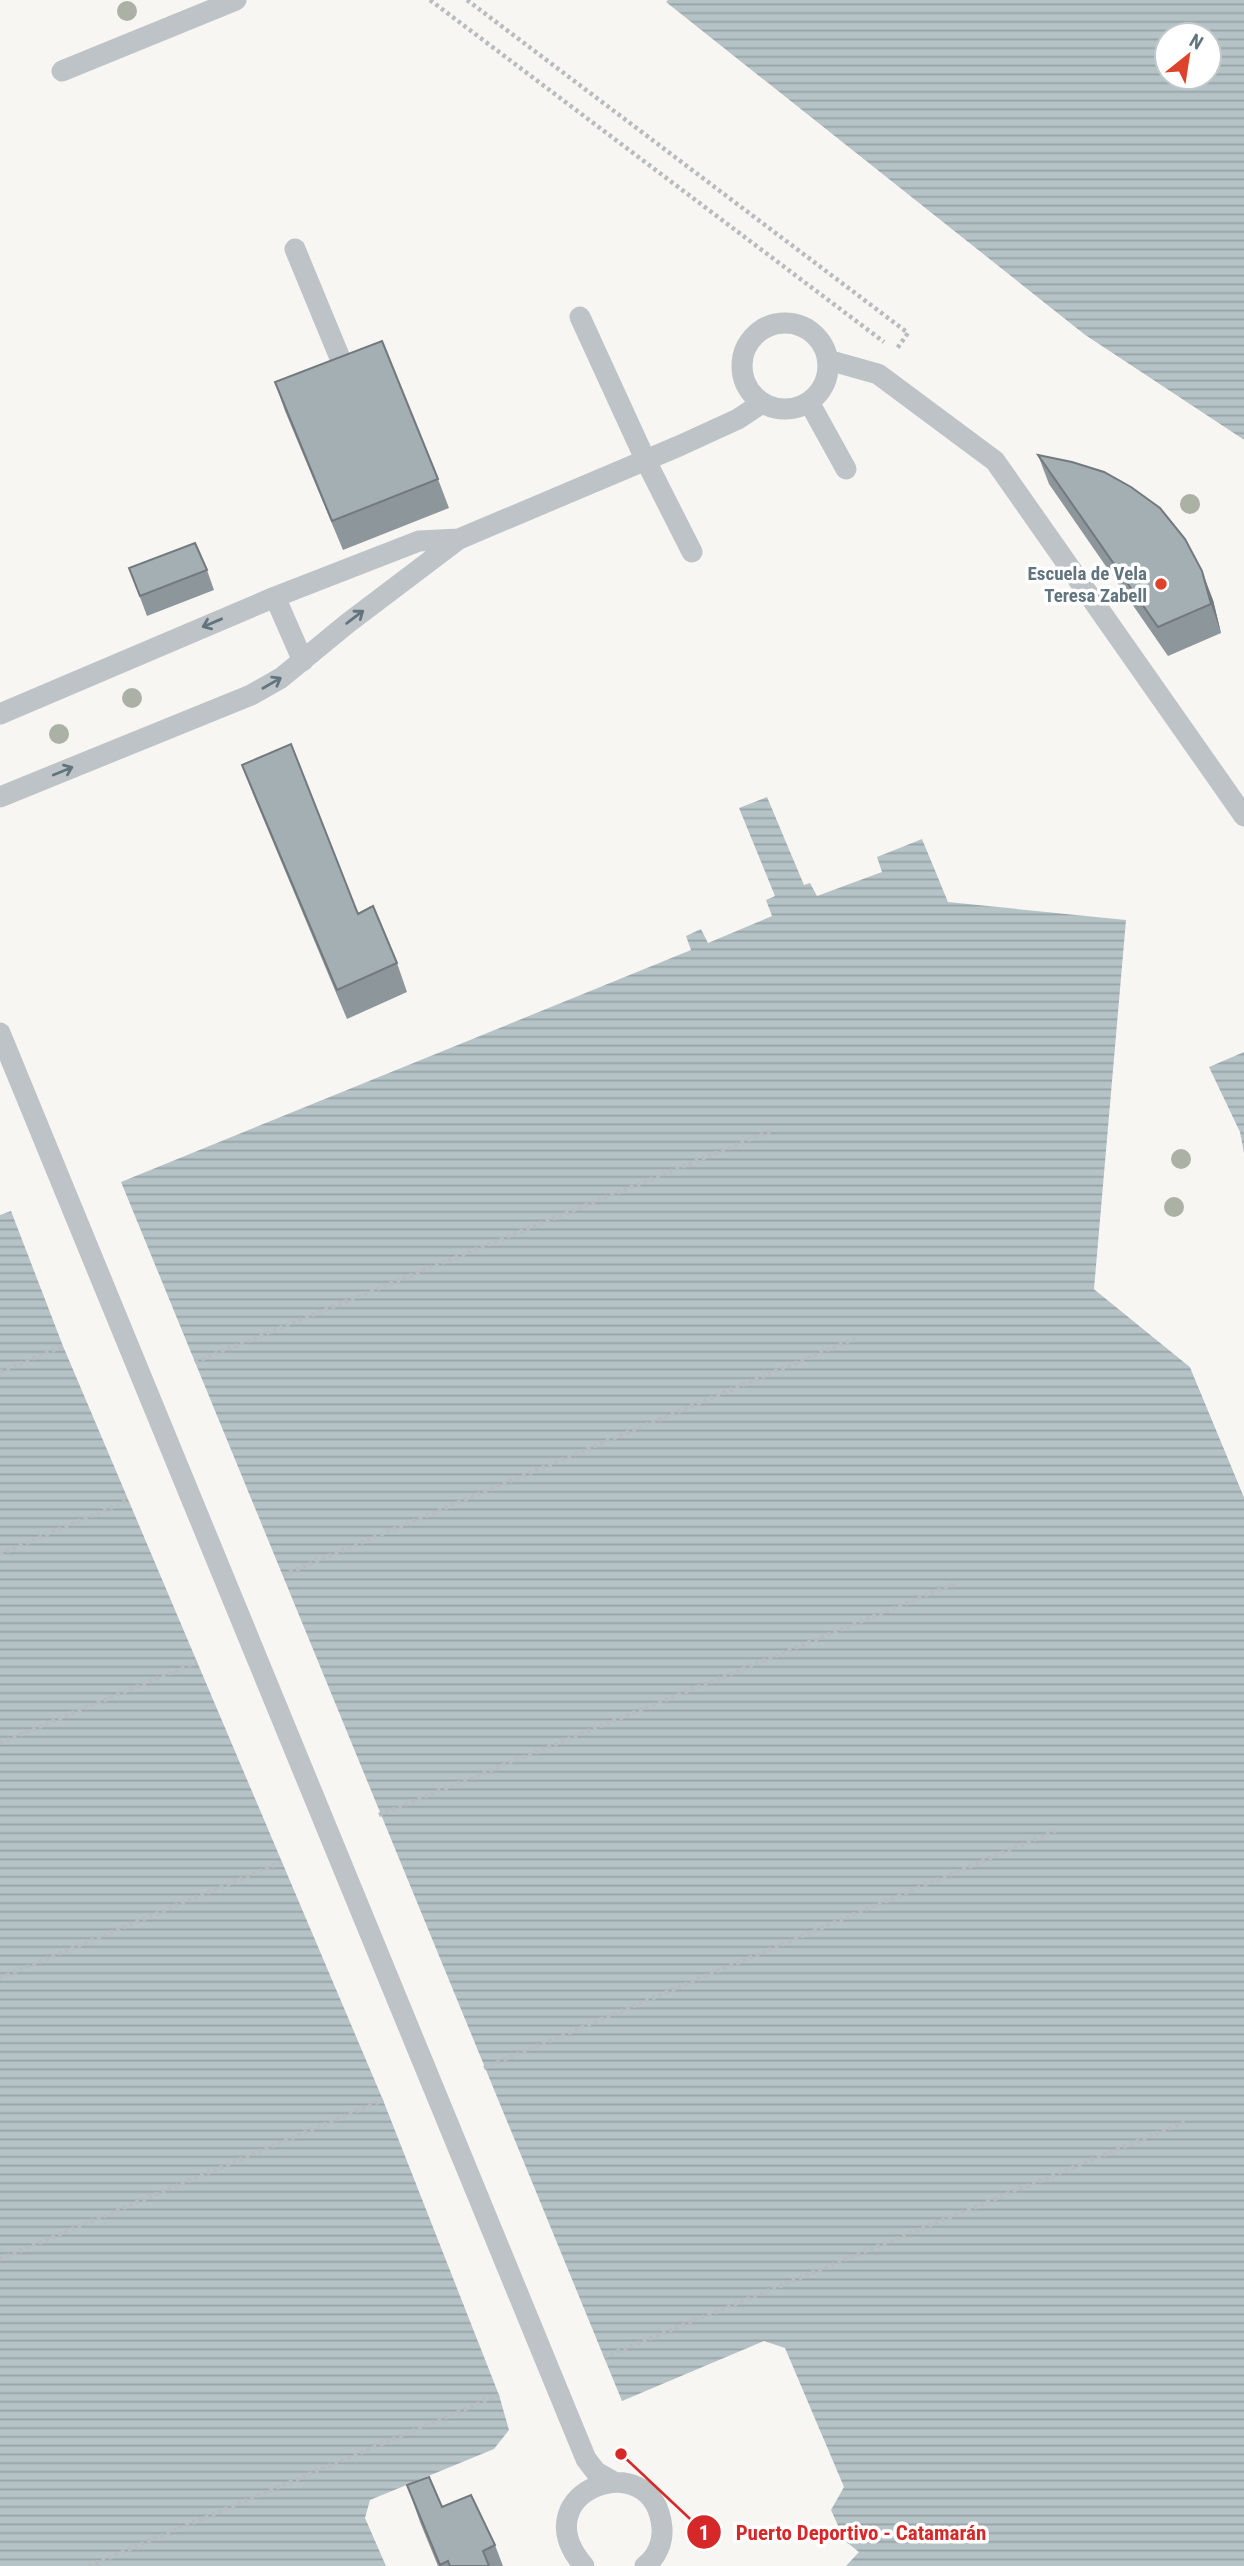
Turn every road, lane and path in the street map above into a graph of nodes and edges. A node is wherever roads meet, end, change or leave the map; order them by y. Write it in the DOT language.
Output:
graph roads {
  1 [pos="236,0"];
  2 [pos="430,0"];
  3 [pos="467,0"];
  4 [pos="62,71"];
  5 [pos="295,249"];
  6 [pos="580,317"];
  7 [pos="340,358"];
  8 [pos="828,360"];
  9 [pos="809,402"];
  10 [pos="762,403"];
  11 [pos="646,461"];
  12 [pos="846,468"];
  13 [pos="459,539"];
  14 [pos="692,552"];
  15 [pos="275,597"];
  16 [pos="303,661"];
  17 [pos="0,714"];
  18 [pos="0,797"];
  19 [pos="1244,816"];
  20 [pos="0,1033"];
  21 [pos="771,1131"];
  22 [pos="856,1338"];
  23 [pos="63,1346"];
  24 [pos="195,1362"];
  25 [pos="0,1373"];
  26 [pos="129,1500"];
  27 [pos="0,1553"];
  28 [pos="283,1575"];
  29 [pos="954,1584"];
  30 [pos="197,1662"];
  31 [pos="0,1743"];
  32 [pos="379,1815"];
  33 [pos="1055,1830"];
  34 [pos="282,1861"];
  35 [pos="0,1978"];
  36 [pos="484,2068"];
  37 [pos="383,2100"];
  38 [pos="1185,2122"];
  39 [pos="0,2259"];
  40 [pos="604,2357"];
  41 [pos="499,2395"];
  42 [pos="586,2459"];
  43 [pos="612,2481"];
  44 [pos="583,2493"];
  45 [pos="89,2566"];
  46 [pos="584,2566"];
  47 [pos="645,2566"];
  1 -- 4 [label="lane"];
  2 -- 3 [label="path"];
  5 -- 7 [label="lane"];
  6 -- 11 [label="lane"];
  8 -- 9 [label="lane"];
  8 -- 10 [label="lane"];
  8 -- 19 [label="lane"];
  9 -- 10 [label="lane"];
  9 -- 12 [label="lane"];
  10 -- 11 [label="lane"];
  11 -- 13 [label="lane"];
  11 -- 14 [label="lane"];
  13 -- 15 [label="lane"];
  16 -- 13 [label="lane, one-way"];
  15 -- 16 [label="lane"];
  15 -- 17 [label="lane, one-way"];
  18 -- 16 [label="lane, one-way"];
  20 -- 42 [label="lane"];
  21 -- 24 [label="path"];
  22 -- 28 [label="path"];
  23 -- 25 [label="path"];
  26 -- 27 [label="path"];
  29 -- 32 [label="path"];
  30 -- 31 [label="path"];
  33 -- 36 [label="path"];
  34 -- 35 [label="path"];
  37 -- 39 [label="path"];
  38 -- 40 [label="path"];
  41 -- 45 [label="path"];
  42 -- 43 [label="lane"];
  42 -- 44 [label="lane"];
  43 -- 44 [label="lane"];
  43 -- 47 [label="lane"];
  44 -- 46 [label="lane"];
}
